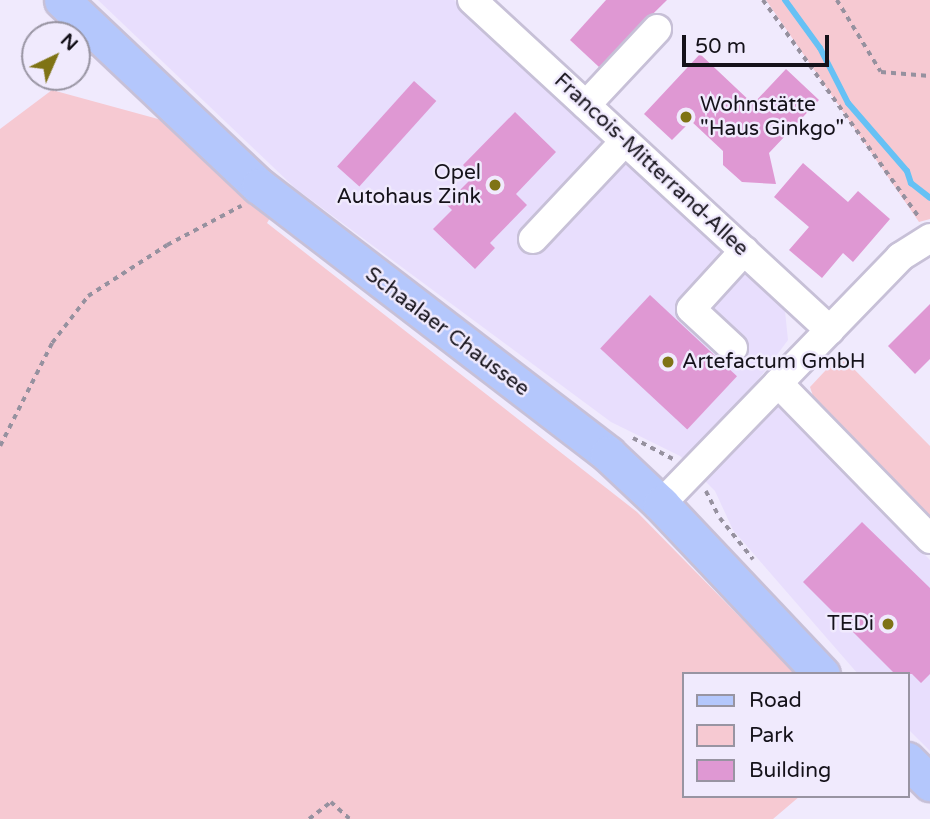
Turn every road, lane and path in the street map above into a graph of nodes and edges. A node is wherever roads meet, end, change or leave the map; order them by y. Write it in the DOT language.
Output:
graph roads {
  1 [pos="62,0"];
  2 [pos="472,0"];
  3 [pos="763,0"];
  4 [pos="837,0"];
  5 [pos="657,29"];
  6 [pos="930,76"];
  7 [pos="586,105"];
  8 [pos="625,141"];
  9 [pos="259,186"];
  10 [pos="928,232"];
  11 [pos="533,239"];
  12 [pos="744,251"];
  13 [pos="830,330"];
  14 [pos="733,348"];
  15 [pos="778,383"];
  16 [pos="0,446"];
  17 [pos="661,503"];
  18 [pos="930,539"];
  19 [pos="820,672"];
  20 [pos="909,762"];
  21 [pos="930,783"];
  22 [pos="309,819"];
  23 [pos="351,819"];
  1 -- 9 [label="main road, Schaalaer Chaussee"];
  2 -- 7 [label="street, Francois-Mitterrand-Allee"];
  3 -- 10 [label="path"];
  4 -- 6 [label="path"];
  5 -- 7 [label="street"];
  7 -- 8 [label="street, Francois-Mitterrand-Allee"];
  8 -- 11 [label="street"];
  8 -- 12 [label="street, Francois-Mitterrand-Allee"];
  9 -- 16 [label="path"];
  9 -- 17 [label="main road, Schaalaer Chaussee"];
  10 -- 13 [label="street"];
  12 -- 13 [label="street, Francois-Mitterrand-Allee"];
  12 -- 14 [label="street"];
  13 -- 15 [label="street"];
  15 -- 17 [label="street"];
  15 -- 18 [label="street"];
  17 -- 19 [label="main road, Schaalaer Chaussee"];
  20 -- 21 [label="main road"];
  22 -- 23 [label="path"];
}
